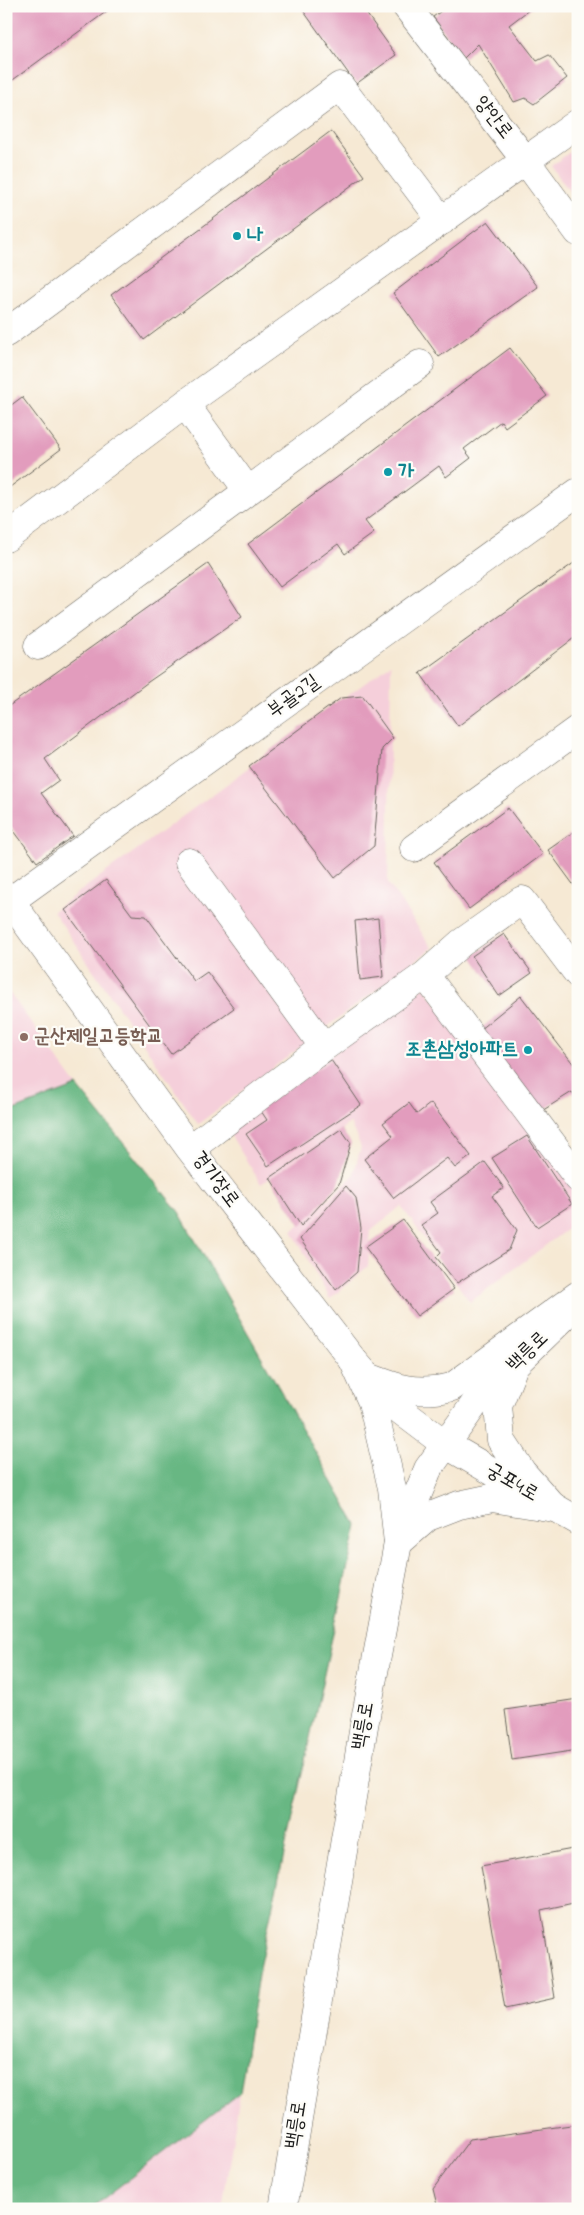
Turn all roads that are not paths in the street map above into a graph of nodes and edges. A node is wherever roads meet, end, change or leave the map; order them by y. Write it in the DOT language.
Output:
graph roads {
  1 [pos="406,6"];
  2 [pos="578,123"];
  3 [pos="526,161"];
  4 [pos="442,221"];
  5 [pos="578,232"];
  6 [pos="6,333"];
  7 [pos="420,364"];
  8 [pos="185,404"];
  9 [pos="248,491"];
  10 [pos="578,492"];
  11 [pos="6,538"];
  12 [pos="38,646"];
  13 [pos="578,729"];
  14 [pos="414,848"];
  15 [pos="189,862"];
  16 [pos="8,900"];
  17 [pos="578,974"];
  18 [pos="425,975"];
  19 [pos="324,1047"];
  20 [pos="190,1149"];
  21 [pos="578,1178"];
  22 [pos="578,1295"];
  23 [pos="578,1303"];
  24 [pos="514,1366"];
  25 [pos="360,1368"];
  26 [pos="445,1444"];
  27 [pos="554,1508"];
  28 [pos="578,1521"];
  29 [pos="398,1543"];
  30 [pos="283,2209"];
  1 -- 3 [label="street, 양안로"];
  2 -- 3 [label="street"];
  3 -- 4 [label="street"];
  3 -- 5 [label="street, 양안로"];
  4 -- 6 [label="street"];
  4 -- 8 [label="street"];
  7 -- 9 [label="street"];
  8 -- 9 [label="street"];
  8 -- 11 [label="street"];
  9 -- 12 [label="street"];
  10 -- 16 [label="street, 부골2길"];
  13 -- 14 [label="street"];
  15 -- 19 [label="street"];
  16 -- 20 [label="street, 경기장로"];
  17 -- 18 [label="street"];
  18 -- 19 [label="street"];
  18 -- 21 [label="street"];
  19 -- 20 [label="street"];
  20 -- 25 [label="street, 경기장로"];
  22 -- 25 [label="street"];
  23 -- 24 [label="street, 백릉로"];
  24 -- 26 [label="street, 백릉로"];
  24 -- 27 [label="street"];
  25 -- 26 [label="street, 경기장로"];
  25 -- 29 [label="street"];
  26 -- 27 [label="street, 궁포4로"];
  26 -- 29 [label="street, 백릉로"];
  27 -- 28 [label="street, 궁포4로"];
  27 -- 29 [label="street"];
  29 -- 30 [label="street, 백릉로"];
}
